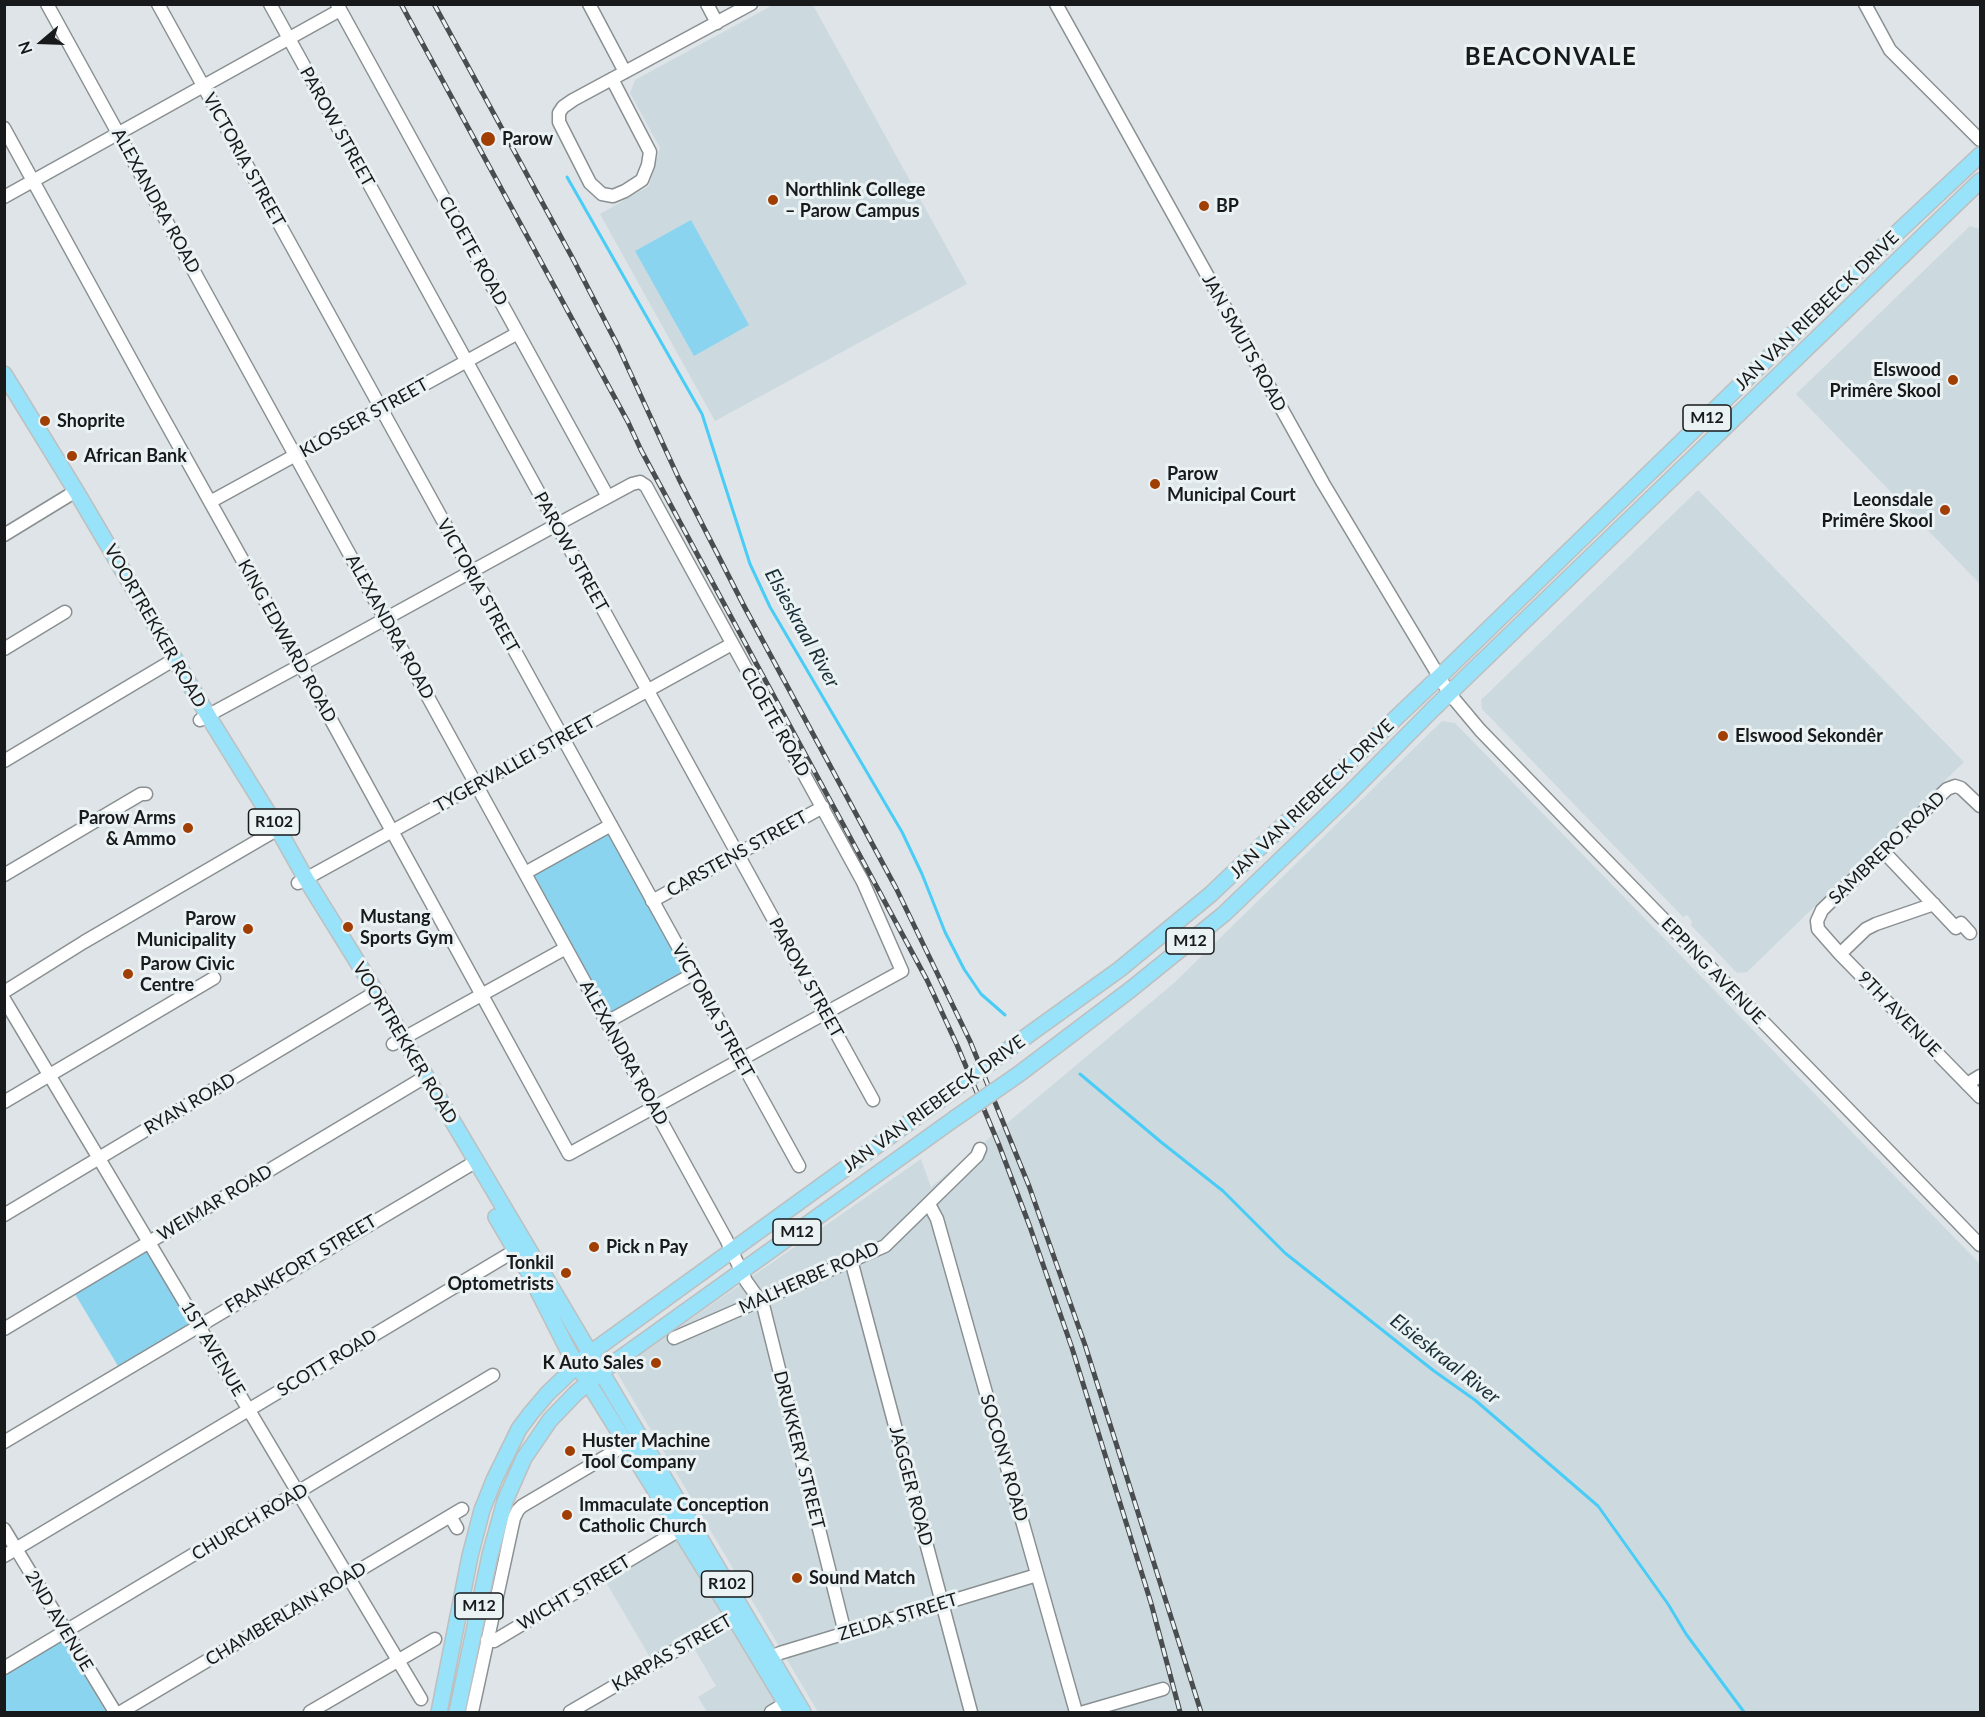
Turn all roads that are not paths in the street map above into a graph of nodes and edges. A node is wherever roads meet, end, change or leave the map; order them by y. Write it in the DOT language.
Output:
graph roads {
  1 [pos="47,4"];
  2 [pos="158,4"];
  3 [pos="270,4"];
  4 [pos="589,4"];
  5 [pos="707,4"];
  6 [pos="751,4"];
  7 [pos="1056,4"];
  8 [pos="1864,4"];
  9 [pos="339,7"];
  10 [pos="717,23"];
  11 [pos="288,39"];
  12 [pos="625,72"];
  13 [pos="612,79"];
  14 [pos="204,86"];
  15 [pos="4,128"];
  16 [pos="118,134"];
  17 [pos="1980,140"];
  18 [pos="1980,155"];
  19 [pos="34,181"];
  20 [pos="1980,181"];
  21 [pos="4,197"];
  22 [pos="518,333"];
  23 [pos="467,362"];
  24 [pos="4,374"];
  25 [pos="4,393"];
  26 [pos="381,409"];
  27 [pos="296,456"];
  28 [pos="72,494"];
  29 [pos="608,497"];
  30 [pos="210,502"];
  31 [pos="556,525"];
  32 [pos="4,535"];
  33 [pos="471,572"];
  34 [pos="65,612"];
  35 [pos="385,619"];
  36 [pos="732,644"];
  37 [pos="4,649"];
  38 [pos="171,661"];
  39 [pos="301,665"];
  40 [pos="1439,677"];
  41 [pos="648,691"];
  42 [pos="1449,693"];
  43 [pos="204,718"];
  44 [pos="562,738"];
  45 [pos="4,761"];
  46 [pos="477,785"];
  47 [pos="146,794"];
  48 [pos="1980,806"];
  49 [pos="823,807"];
  50 [pos="611,825"];
  51 [pos="274,832"];
  52 [pos="392,832"];
  53 [pos="1884,852"];
  54 [pos="738,854"];
  55 [pos="525,873"];
  56 [pos="4,875"];
  57 [pos="302,881"];
  58 [pos="652,901"];
  59 [pos="1934,904"];
  60 [pos="1818,929"];
  61 [pos="1970,933"];
  62 [pos="566,948"];
  63 [pos="1840,954"];
  64 [pos="693,974"];
  65 [pos="214,978"];
  66 [pos="4,992"];
  67 [pos="371,995"];
  68 [pos="482,995"];
  69 [pos="4,999"];
  70 [pos="825,1013"];
  71 [pos="607,1022"];
  72 [pos="398,1041"];
  73 [pos="740,1060"];
  74 [pos="50,1075"];
  75 [pos="1980,1076"];
  76 [pos="421,1080"];
  77 [pos="1967,1084"];
  78 [pos="1980,1097"];
  79 [pos="873,1100"];
  80 [pos="4,1102"];
  81 [pos="654,1107"];
  82 [pos="980,1149"];
  83 [pos="99,1158"];
  84 [pos="470,1164"];
  85 [pos="799,1166"];
  86 [pos="929,1204"];
  87 [pos="4,1215"];
  88 [pos="149,1242"];
  89 [pos="1980,1245"];
  90 [pos="521,1247"];
  91 [pos="732,1250"];
  92 [pos="851,1260"];
  93 [pos="742,1272"];
  94 [pos="553,1292"];
  95 [pos="759,1300"];
  96 [pos="199,1325"];
  97 [pos="4,1329"];
  98 [pos="624,1330"];
  99 [pos="674,1338"];
  100 [pos="584,1360"];
  101 [pos="493,1375"];
  102 [pos="595,1376"];
  103 [pos="249,1410"];
  104 [pos="4,1442"];
  105 [pos="627,1444"];
  106 [pos="299,1492"];
  107 [pos="462,1509"];
  108 [pos="450,1516"];
  109 [pos="686,1526"];
  110 [pos="4,1528"];
  111 [pos="457,1528"];
  112 [pos="16,1549"];
  113 [pos="4,1556"];
  114 [pos="1037,1575"];
  115 [pos="349,1577"];
  116 [pos="942,1604"];
  117 [pos="738,1614"];
  118 [pos="66,1631"];
  119 [pos="845,1634"];
  120 [pos="435,1639"];
  121 [pos="488,1640"];
  122 [pos="765,1659"];
  123 [pos="398,1660"];
  124 [pos="4,1668"];
  125 [pos="1164,1689"];
  126 [pos="421,1699"];
  127 [pos="790,1705"];
  128 [pos="115,1713"];
  129 [pos="121,1713"];
  130 [pos="310,1713"];
  131 [pos="439,1713"];
  132 [pos="457,1713"];
  133 [pos="472,1713"];
  134 [pos="570,1713"];
  135 [pos="771,1713"];
  136 [pos="803,1713"];
  137 [pos="971,1713"];
  138 [pos="1076,1713"];
  139 [pos="1084,1713"];
  1 -- 16 [label="street, ALEXANDRA ROAD"];
  2 -- 14 [label="street, VICTORIA STREET"];
  3 -- 11 [label="street, PAROW STREET"];
  4 -- 12 [label="street"];
  5 -- 10 [label="street"];
  6 -- 10 [label="street"];
  7 -- 40 [label="street, JAN SMUTS ROAD"];
  8 -- 17 [label="street"];
  9 -- 11 [label="street"];
  9 -- 22 [label="street, CLOETE ROAD"];
  10 -- 12 [label="street"];
  11 -- 14 [label="street"];
  11 -- 23 [label="street, PAROW STREET"];
  12 -- 13 [label="street"];
  13 -- 13 [label="street"];
  14 -- 16 [label="street"];
  14 -- 26 [label="street, VICTORIA STREET"];
  15 -- 19 [label="street, KING EDWARD ROAD"];
  16 -- 19 [label="street"];
  16 -- 27 [label="street, ALEXANDRA ROAD"];
  18 -- 40 [label="main road, JAN VAN RIEBEECK DRIVE / M12"];
  19 -- 21 [label="street"];
  19 -- 30 [label="street, KING EDWARD ROAD"];
  20 -- 42 [label="main road, JAN VAN RIEBEECK DRIVE / M12"];
  22 -- 23 [label="street, KLOSSER STREET"];
  22 -- 29 [label="street, CLOETE ROAD"];
  23 -- 26 [label="street, KLOSSER STREET"];
  23 -- 31 [label="street, PAROW STREET"];
  24 -- 28 [label="main road, VOORTREKKER ROAD / R102"];
  25 -- 28 [label="main road, VOORTREKKER ROAD / R102"];
  26 -- 27 [label="street, KLOSSER STREET"];
  26 -- 33 [label="street, VICTORIA STREET"];
  27 -- 30 [label="street, KLOSSER STREET"];
  27 -- 35 [label="street, ALEXANDRA ROAD"];
  28 -- 32 [label="street"];
  28 -- 38 [label="main road, VOORTREKKER ROAD / R102"];
  29 -- 31 [label="street"];
  29 -- 36 [label="street, CLOETE ROAD"];
  30 -- 39 [label="street, KING EDWARD ROAD"];
  31 -- 33 [label="street"];
  31 -- 41 [label="street, PAROW STREET"];
  33 -- 35 [label="street"];
  33 -- 44 [label="street, VICTORIA STREET"];
  34 -- 37 [label="street"];
  35 -- 39 [label="street"];
  35 -- 46 [label="street, ALEXANDRA ROAD"];
  36 -- 41 [label="street, TYGERVALLEI STREET"];
  36 -- 49 [label="street, CLOETE ROAD"];
  38 -- 43 [label="main road, VOORTREKKER ROAD / R102"];
  38 -- 45 [label="street"];
  39 -- 43 [label="street"];
  39 -- 52 [label="street, KING EDWARD ROAD"];
  40 -- 42 [label="street, JAN SMUTS ROAD"];
  40 -- 91 [label="main road, JAN VAN RIEBEECK DRIVE / M12, bridge"];
  41 -- 44 [label="street, TYGERVALLEI STREET"];
  41 -- 54 [label="street, PAROW STREET"];
  42 -- 89 [label="street, EPPING AVENUE"];
  42 -- 93 [label="main road, JAN VAN RIEBEECK DRIVE / M12, bridge"];
  43 -- 51 [label="main road, VOORTREKKER ROAD / R102"];
  44 -- 46 [label="street, TYGERVALLEI STREET"];
  44 -- 50 [label="street, VICTORIA STREET"];
  46 -- 52 [label="street, TYGERVALLEI STREET"];
  46 -- 55 [label="street, ALEXANDRA ROAD"];
  47 -- 56 [label="street"];
  48 -- 53 [label="street, SAMBRERO ROAD"];
  49 -- 54 [label="street, CARSTENS STREET"];
  49 -- 70 [label="street, CLOETE ROAD"];
  50 -- 55 [label="street"];
  50 -- 58 [label="street, VICTORIA STREET"];
  51 -- 57 [label="main road, VOORTREKKER ROAD / R102"];
  51 -- 66 [label="street"];
  52 -- 57 [label="street, TYGERVALLEI STREET"];
  52 -- 68 [label="street, KING EDWARD ROAD"];
  53 -- 59 [label="street"];
  53 -- 60 [label="street, SAMBRERO ROAD"];
  54 -- 58 [label="street, CARSTENS STREET"];
  54 -- 70 [label="street, PAROW STREET"];
  55 -- 62 [label="street, ALEXANDRA ROAD"];
  57 -- 67 [label="main road, VOORTREKKER ROAD / R102"];
  58 -- 64 [label="street, VICTORIA STREET"];
  59 -- 61 [label="street"];
  59 -- 63 [label="street"];
  60 -- 63 [label="street, 9TH AVENUE"];
  62 -- 68 [label="street"];
  62 -- 71 [label="street, ALEXANDRA ROAD"];
  63 -- 77 [label="street, 9TH AVENUE"];
  64 -- 71 [label="street"];
  64 -- 73 [label="street, VICTORIA STREET"];
  65 -- 74 [label="street"];
  67 -- 72 [label="main road, VOORTREKKER ROAD / R102"];
  67 -- 83 [label="street, RYAN ROAD"];
  68 -- 72 [label="street"];
  68 -- 81 [label="street, KING EDWARD ROAD"];
  69 -- 74 [label="street, 1ST AVENUE"];
  70 -- 73 [label="street"];
  70 -- 79 [label="street, PAROW STREET"];
  71 -- 81 [label="street, ALEXANDRA ROAD"];
  72 -- 76 [label="main road, VOORTREKKER ROAD / R102"];
  73 -- 81 [label="street"];
  73 -- 85 [label="street, VICTORIA STREET"];
  74 -- 80 [label="street"];
  74 -- 83 [label="street, 1ST AVENUE"];
  75 -- 77 [label="street"];
  76 -- 84 [label="main road, VOORTREKKER ROAD / R102"];
  76 -- 88 [label="street, WEIMAR ROAD"];
  77 -- 78 [label="street, 9TH AVENUE"];
  81 -- 91 [label="street, ALEXANDRA ROAD"];
  82 -- 86 [label="street, MALHERBE ROAD"];
  83 -- 87 [label="street, RYAN ROAD"];
  83 -- 88 [label="street, 1ST AVENUE"];
  84 -- 90 [label="main road, VOORTREKKER ROAD / R102"];
  84 -- 96 [label="street, FRANKFORT STREET"];
  86 -- 92 [label="street, MALHERBE ROAD"];
  86 -- 114 [label="street, SOCONY ROAD"];
  88 -- 96 [label="street, 1ST AVENUE"];
  88 -- 97 [label="street, WEIMAR ROAD"];
  90 -- 94 [label="main road, VOORTREKKER ROAD / R102"];
  90 -- 100 [label="main road, VOORTREKKER ROAD / R102"];
  90 -- 103 [label="street, SCOTT ROAD"];
  91 -- 93 [label="street, ALEXANDRA ROAD"];
  91 -- 98 [label="main road, JAN VAN RIEBEECK DRIVE / M12"];
  92 -- 95 [label="street, MALHERBE ROAD"];
  92 -- 116 [label="street, JAGGER ROAD"];
  93 -- 95 [label="street, DRUKKERY STREET"];
  93 -- 102 [label="main road, JAN VAN RIEBEECK DRIVE / M12"];
  94 -- 98 [label="main road"];
  94 -- 100 [label="main road, VOORTREKKER ROAD / R102"];
  95 -- 99 [label="street, MALHERBE ROAD"];
  95 -- 119 [label="street, DRUKKERY STREET"];
  96 -- 103 [label="street, 1ST AVENUE"];
  96 -- 104 [label="street, FRANKFORT STREET"];
  98 -- 100 [label="main road, JAN VAN RIEBEECK DRIVE / M12"];
  100 -- 102 [label="main road, VOORTREKKER ROAD / R102"];
  100 -- 131 [label="main road, M12"];
  101 -- 106 [label="street, CHURCH ROAD"];
  102 -- 105 [label="main road, VOORTREKKER ROAD / R102"];
  102 -- 109 [label="main road, VOORTREKKER ROAD / R102"];
  102 -- 132 [label="main road, M12"];
  103 -- 106 [label="street, 1ST AVENUE"];
  103 -- 112 [label="street, SCOTT ROAD"];
  105 -- 109 [label="main road, VOORTREKKER ROAD / R102"];
  105 -- 121 [label="street"];
  106 -- 115 [label="street, 1ST AVENUE"];
  106 -- 118 [label="street, CHURCH ROAD"];
  107 -- 108 [label="street, CHAMBERLAIN ROAD"];
  108 -- 111 [label="street"];
  108 -- 115 [label="street, CHAMBERLAIN ROAD"];
  109 -- 117 [label="main road, VOORTREKKER ROAD / R102"];
  109 -- 121 [label="street, WICHT STREET"];
  110 -- 112 [label="street, 2ND AVENUE"];
  112 -- 113 [label="street, SCOTT ROAD"];
  112 -- 118 [label="street, 2ND AVENUE"];
  114 -- 116 [label="street, ZELDA STREET"];
  114 -- 138 [label="street, SOCONY ROAD"];
  115 -- 123 [label="street, 1ST AVENUE"];
  115 -- 129 [label="street, CHAMBERLAIN ROAD"];
  116 -- 119 [label="street, ZELDA STREET"];
  116 -- 137 [label="street, JAGGER ROAD"];
  117 -- 122 [label="main road, VOORTREKKER ROAD / R102"];
  117 -- 134 [label="street, KARPAS STREET"];
  118 -- 124 [label="street, CHURCH ROAD"];
  118 -- 128 [label="street, 2ND AVENUE"];
  119 -- 122 [label="street, ZELDA STREET"];
  120 -- 123 [label="street"];
  121 -- 133 [label="street"];
  122 -- 127 [label="main road, VOORTREKKER ROAD / R102"];
  123 -- 126 [label="street, 1ST AVENUE"];
  123 -- 130 [label="street"];
  125 -- 139 [label="street"];
  127 -- 135 [label="street"];
  127 -- 136 [label="main road, VOORTREKKER ROAD / R102"];
}
